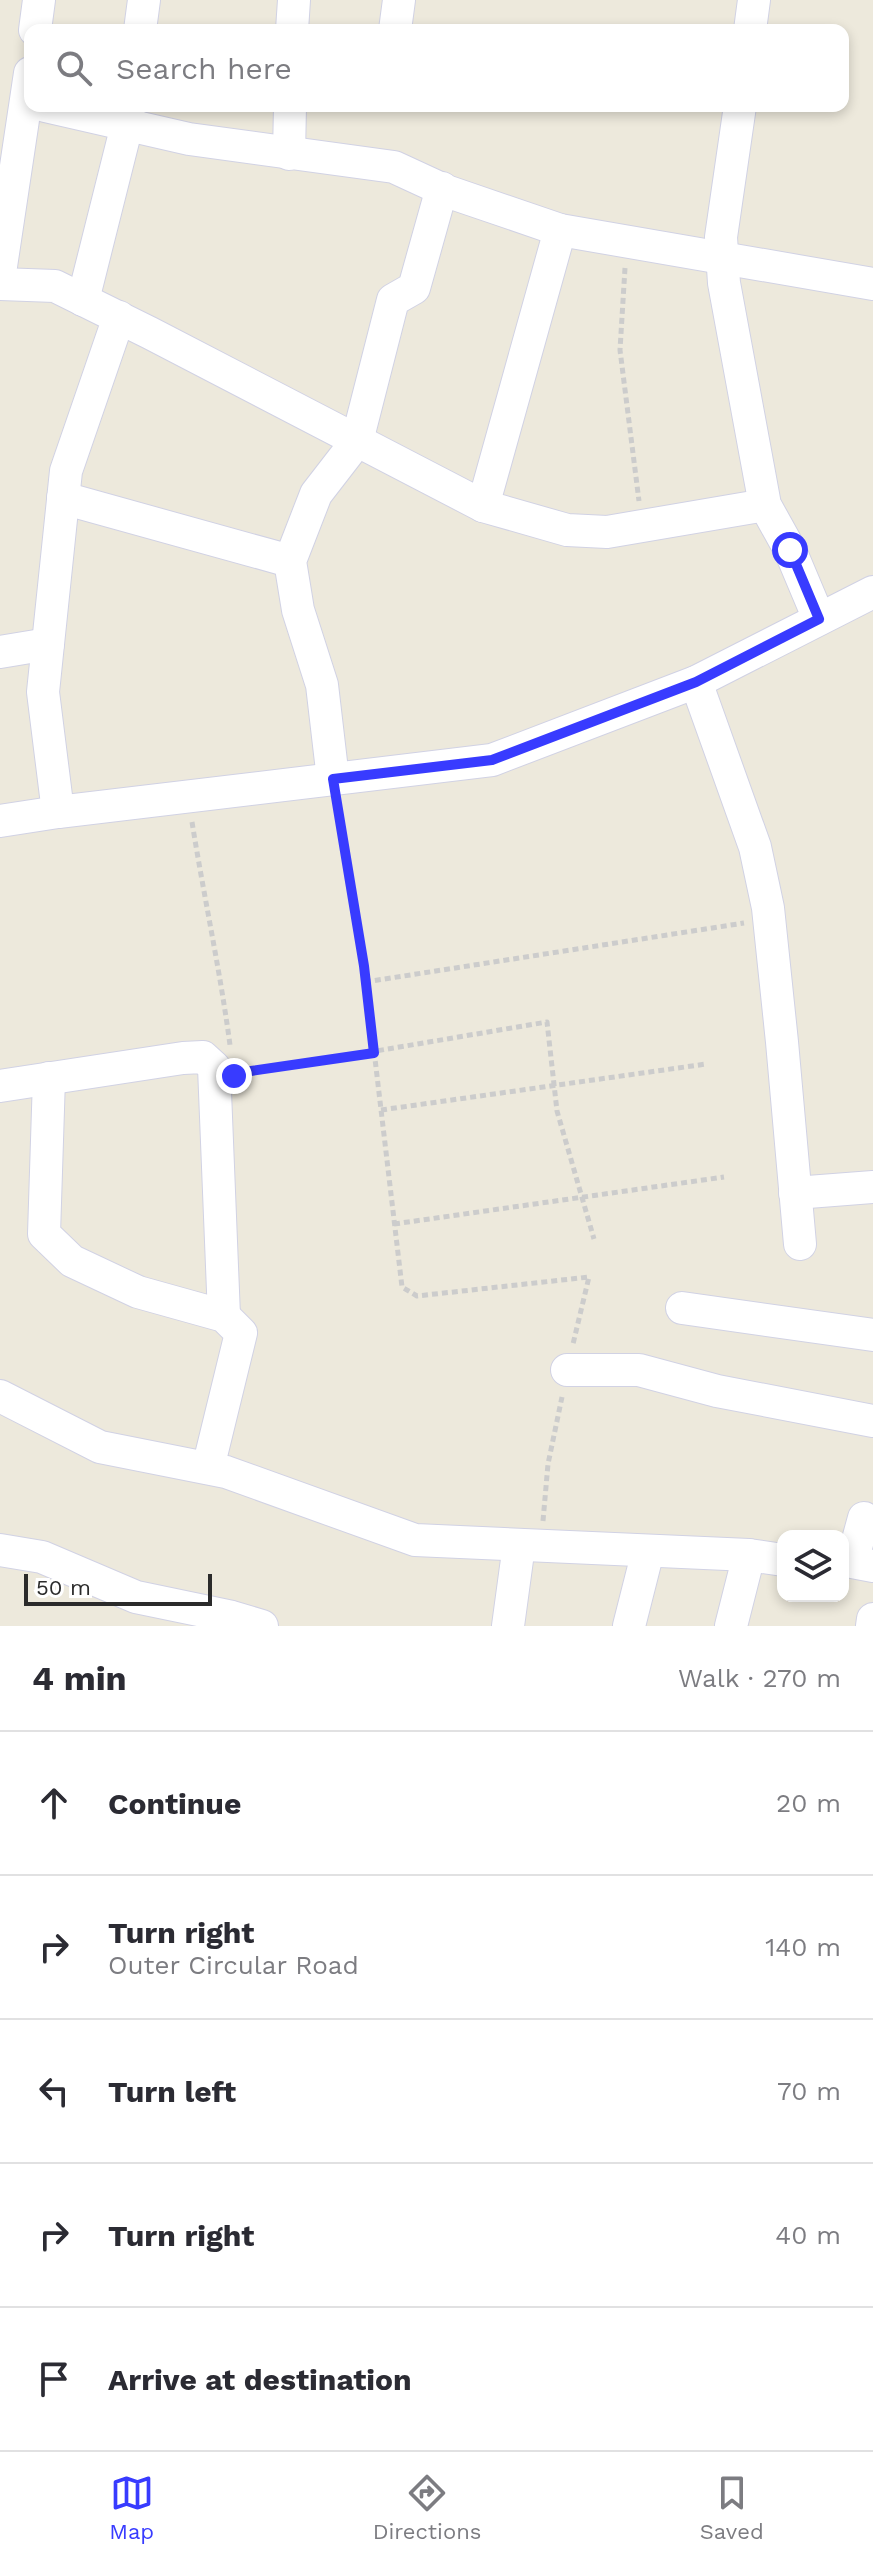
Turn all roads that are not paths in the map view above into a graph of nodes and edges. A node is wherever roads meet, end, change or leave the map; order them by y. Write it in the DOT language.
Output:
graph roads {
  1 [pos="39,0"];
  2 [pos="144,0"];
  3 [pos="294,0"];
  4 [pos="399,0"];
  5 [pos="754,0"];
  6 [pos="36,24"];
  7 [pos="141,24"];
  8 [pos="292,24"];
  9 [pos="396,24"];
  10 [pos="751,24"];
  11 [pos="24,109"];
  12 [pos="290,112"];
  13 [pos="739,112"];
  14 [pos="128,116"];
  15 [pos="289,154"];
  16 [pos="442,188"];
  17 [pos="560,230"];
  18 [pos="723,259"];
  19 [pos="0,273"];
  20 [pos="872,277"];
  21 [pos="0,284"];
  22 [pos="83,300"];
  23 [pos="119,317"];
  24 [pos="357,441"];
  25 [pos="63,498"];
  26 [pos="765,505"];
  27 [pos="483,506"];
  28 [pos="290,561"];
  29 [pos="873,592"];
  30 [pos="819,619"];
  31 [pos="48,644"];
  32 [pos="0,652"];
  33 [pos="696,682"];
  34 [pos="333,779"];
  35 [pos="58,812"];
  36 [pos="0,821"];
  37 [pos="49,1078"];
  38 [pos="0,1086"];
  39 [pos="873,1187"];
  40 [pos="795,1193"];
  41 [pos="800,1244"];
  42 [pos="682,1308"];
  43 [pos="224,1316"];
  44 [pos="873,1335"];
  45 [pos="567,1370"];
  46 [pos="0,1396"];
  47 [pos="873,1421"];
  48 [pos="208,1468"];
  49 [pos="860,1525"];
  50 [pos="530,1545"];
  51 [pos="0,1550"];
  52 [pos="648,1551"];
  53 [pos="749,1555"];
  54 [pos="777,1559"];
  55 [pos="873,1566"];
  56 [pos="873,1619"];
  57 [pos="262,1626"];
  58 [pos="508,1626"];
  59 [pos="629,1626"];
  60 [pos="731,1626"];
  61 [pos="872,1626"];
  1 -- 6 [label="street"];
  2 -- 7 [label="street"];
  3 -- 8 [label="street"];
  4 -- 9 [label="street"];
  5 -- 10 [label="street"];
  11 -- 19 [label="street"];
  12 -- 15 [label="street"];
  13 -- 18 [label="street"];
  14 -- 15 [label="street"];
  14 -- 22 [label="street"];
  15 -- 16 [label="street"];
  16 -- 17 [label="street"];
  16 -- 24 [label="street"];
  17 -- 18 [label="street"];
  17 -- 27 [label="street"];
  18 -- 20 [label="street"];
  18 -- 26 [label="street"];
  21 -- 22 [label="street"];
  22 -- 23 [label="street"];
  23 -- 24 [label="street"];
  23 -- 25 [label="street"];
  24 -- 27 [label="street"];
  24 -- 28 [label="street"];
  25 -- 28 [label="street"];
  25 -- 31 [label="street"];
  26 -- 27 [label="street"];
  26 -- 30 [label="street"];
  28 -- 34 [label="street"];
  29 -- 30 [label="street"];
  30 -- 33 [label="street"];
  31 -- 32 [label="street"];
  31 -- 35 [label="street"];
  33 -- 34 [label="street"];
  33 -- 40 [label="street"];
  34 -- 35 [label="street"];
  35 -- 36 [label="street"];
  37 -- 38 [label="street"];
  37 -- 43 [label="street"];
  37 -- 43 [label="street"];
  39 -- 40 [label="street"];
  40 -- 41 [label="street"];
  42 -- 44 [label="street"];
  43 -- 48 [label="street"];
  45 -- 47 [label="street"];
  46 -- 48 [label="street"];
  48 -- 50 [label="street"];
  49 -- 55 [label="street"];
  50 -- 52 [label="street"];
  50 -- 58 [label="street"];
  51 -- 57 [label="street"];
  52 -- 53 [label="street"];
  52 -- 59 [label="street"];
  53 -- 54 [label="street"];
  53 -- 60 [label="street"];
  56 -- 61 [label="street"];
}
